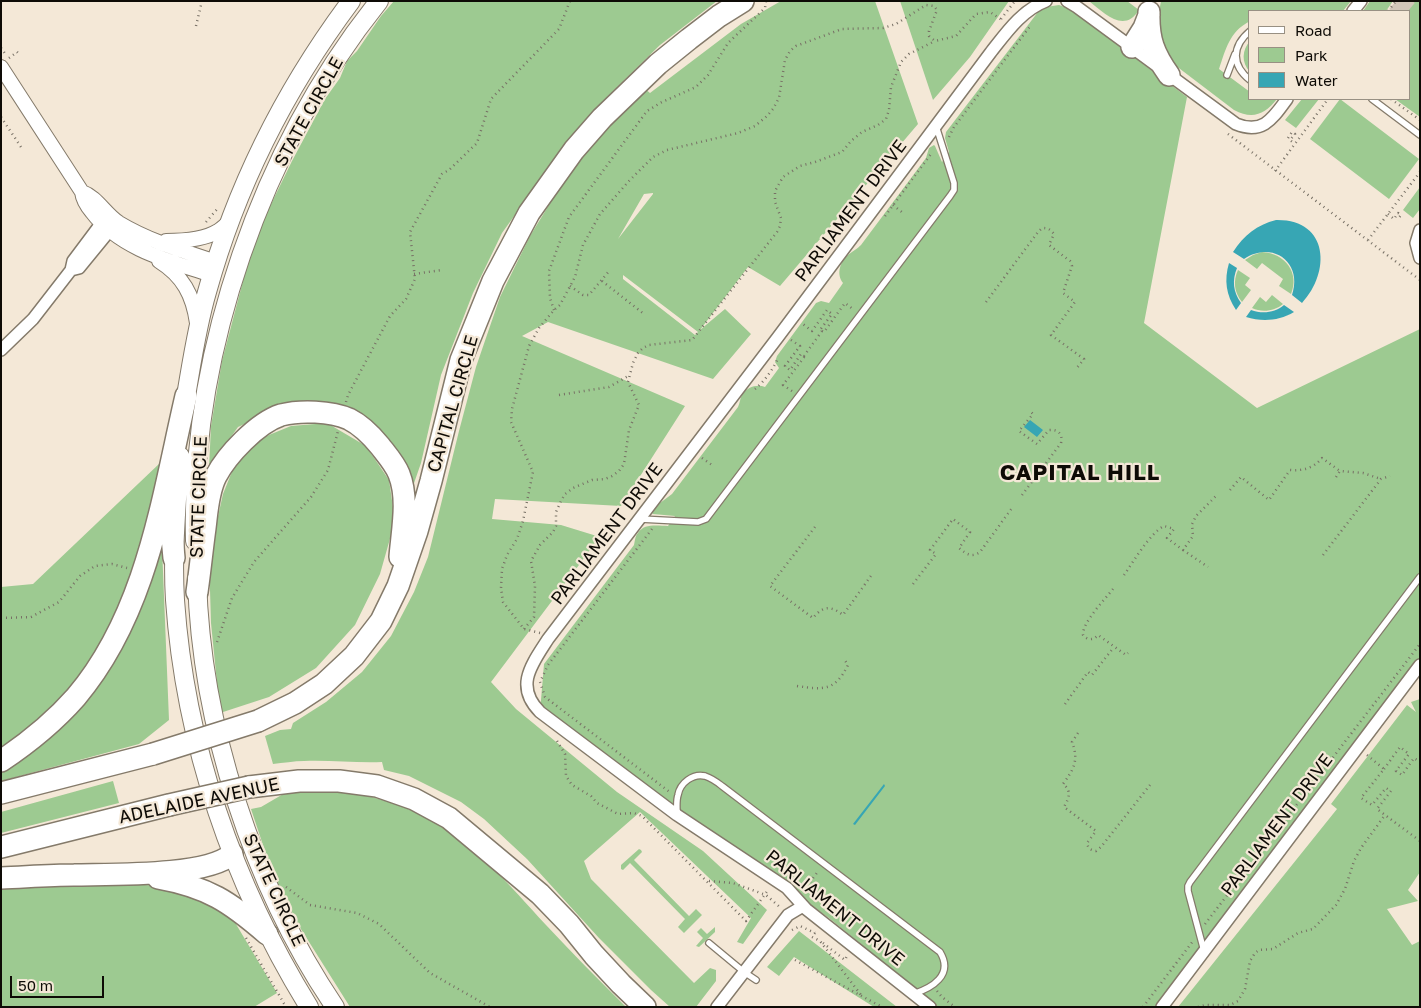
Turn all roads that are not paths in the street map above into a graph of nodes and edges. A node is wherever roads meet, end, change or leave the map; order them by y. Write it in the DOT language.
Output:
graph roads {
  1 [pos="351,1"];
  2 [pos="379,1"];
  3 [pos="743,1"];
  4 [pos="1046,1"];
  5 [pos="1067,1"];
  6 [pos="1150,6"];
  7 [pos="1248,33"];
  8 [pos="1132,47"];
  9 [pos="1236,49"];
  10 [pos="1,68"];
  11 [pos="1169,75"];
  12 [pos="1227,75"];
  13 [pos="1248,78"];
  14 [pos="1286,100"];
  15 [pos="1373,100"];
  16 [pos="936,126"];
  17 [pos="1420,135"];
  18 [pos="231,220"];
  19 [pos="109,222"];
  20 [pos="1420,230"];
  21 [pos="150,247"];
  22 [pos="1418,254"];
  23 [pos="214,268"];
  24 [pos="235,276"];
  25 [pos="198,331"];
  26 [pos="1,350"];
  27 [pos="186,396"];
  28 [pos="163,497"];
  29 [pos="640,519"];
  30 [pos="174,558"];
  31 [pos="1420,577"];
  32 [pos="398,586"];
  33 [pos="197,592"];
  34 [pos="1420,665"];
  35 [pos="1,761"];
  36 [pos="1,793"];
  37 [pos="240,814"];
  38 [pos="677,815"];
  39 [pos="1,847"];
  40 [pos="232,854"];
  41 [pos="139,874"];
  42 [pos="1,878"];
  43 [pos="803,906"];
  44 [pos="267,934"];
  45 [pos="710,943"];
  46 [pos="1204,951"];
  47 [pos="744,972"];
  48 [pos="756,980"];
  49 [pos="913,994"];
  50 [pos="309,1007"];
  51 [pos="334,1007"];
  52 [pos="645,1007"];
  53 [pos="716,1007"];
  54 [pos="930,1007"];
  55 [pos="1162,1007"];
  1 -- 18 [label="main road, STATE CIRCLE"];
  2 -- 24 [label="main road, STATE CIRCLE"];
  3 -- 32 [label="highway, CAPITAL CIRCLE"];
  4 -- 16 [label="street, PARLIAMENT DRIVE"];
  5 -- 8 [label="street"];
  6 -- 8 [label="highway"];
  6 -- 11 [label="highway"];
  7 -- 9 [label="lane"];
  8 -- 11 [label="street"];
  9 -- 12 [label="lane"];
  9 -- 13 [label="lane"];
  10 -- 19 [label="street"];
  11 -- 14 [label="street"];
  15 -- 17 [label="lane"];
  16 -- 29 [label="street, PARLIAMENT DRIVE"];
  16 -- 29 [label="lane"];
  18 -- 21 [label="street"];
  18 -- 23 [label="main road, STATE CIRCLE"];
  19 -- 21 [label="street"];
  19 -- 26 [label="street"];
  20 -- 22 [label="street"];
  21 -- 23 [label="street"];
  21 -- 25 [label="street"];
  23 -- 24 [label="main road"];
  23 -- 25 [label="main road, STATE CIRCLE"];
  24 -- 33 [label="main road, STATE CIRCLE"];
  25 -- 27 [label="main road, STATE CIRCLE"];
  27 -- 28 [label="highway"];
  27 -- 30 [label="main road, STATE CIRCLE"];
  28 -- 30 [label="highway"];
  28 -- 35 [label="highway"];
  29 -- 38 [label="street, PARLIAMENT DRIVE"];
  30 -- 40 [label="main road, STATE CIRCLE"];
  31 -- 46 [label="lane"];
  32 -- 33 [label="highway"];
  32 -- 36 [label="highway, CAPITAL CIRCLE, bridge"];
  33 -- 37 [label="main road, STATE CIRCLE"];
  34 -- 46 [label="street, PARLIAMENT DRIVE"];
  37 -- 40 [label="main road"];
  37 -- 51 [label="main road, STATE CIRCLE"];
  38 -- 43 [label="street, PARLIAMENT DRIVE"];
  38 -- 49 [label="lane"];
  39 -- 52 [label="highway, ADELAIDE AVENUE, bridge"];
  40 -- 41 [label="highway"];
  40 -- 44 [label="main road, STATE CIRCLE"];
  41 -- 42 [label="highway"];
  41 -- 44 [label="highway"];
  43 -- 47 [label="street"];
  43 -- 49 [label="street, PARLIAMENT DRIVE"];
  44 -- 50 [label="main road, STATE CIRCLE"];
  45 -- 47 [label="lane"];
  46 -- 55 [label="street, PARLIAMENT DRIVE"];
  47 -- 48 [label="lane"];
  47 -- 53 [label="street"];
  49 -- 54 [label="street, PARLIAMENT DRIVE"];
}
